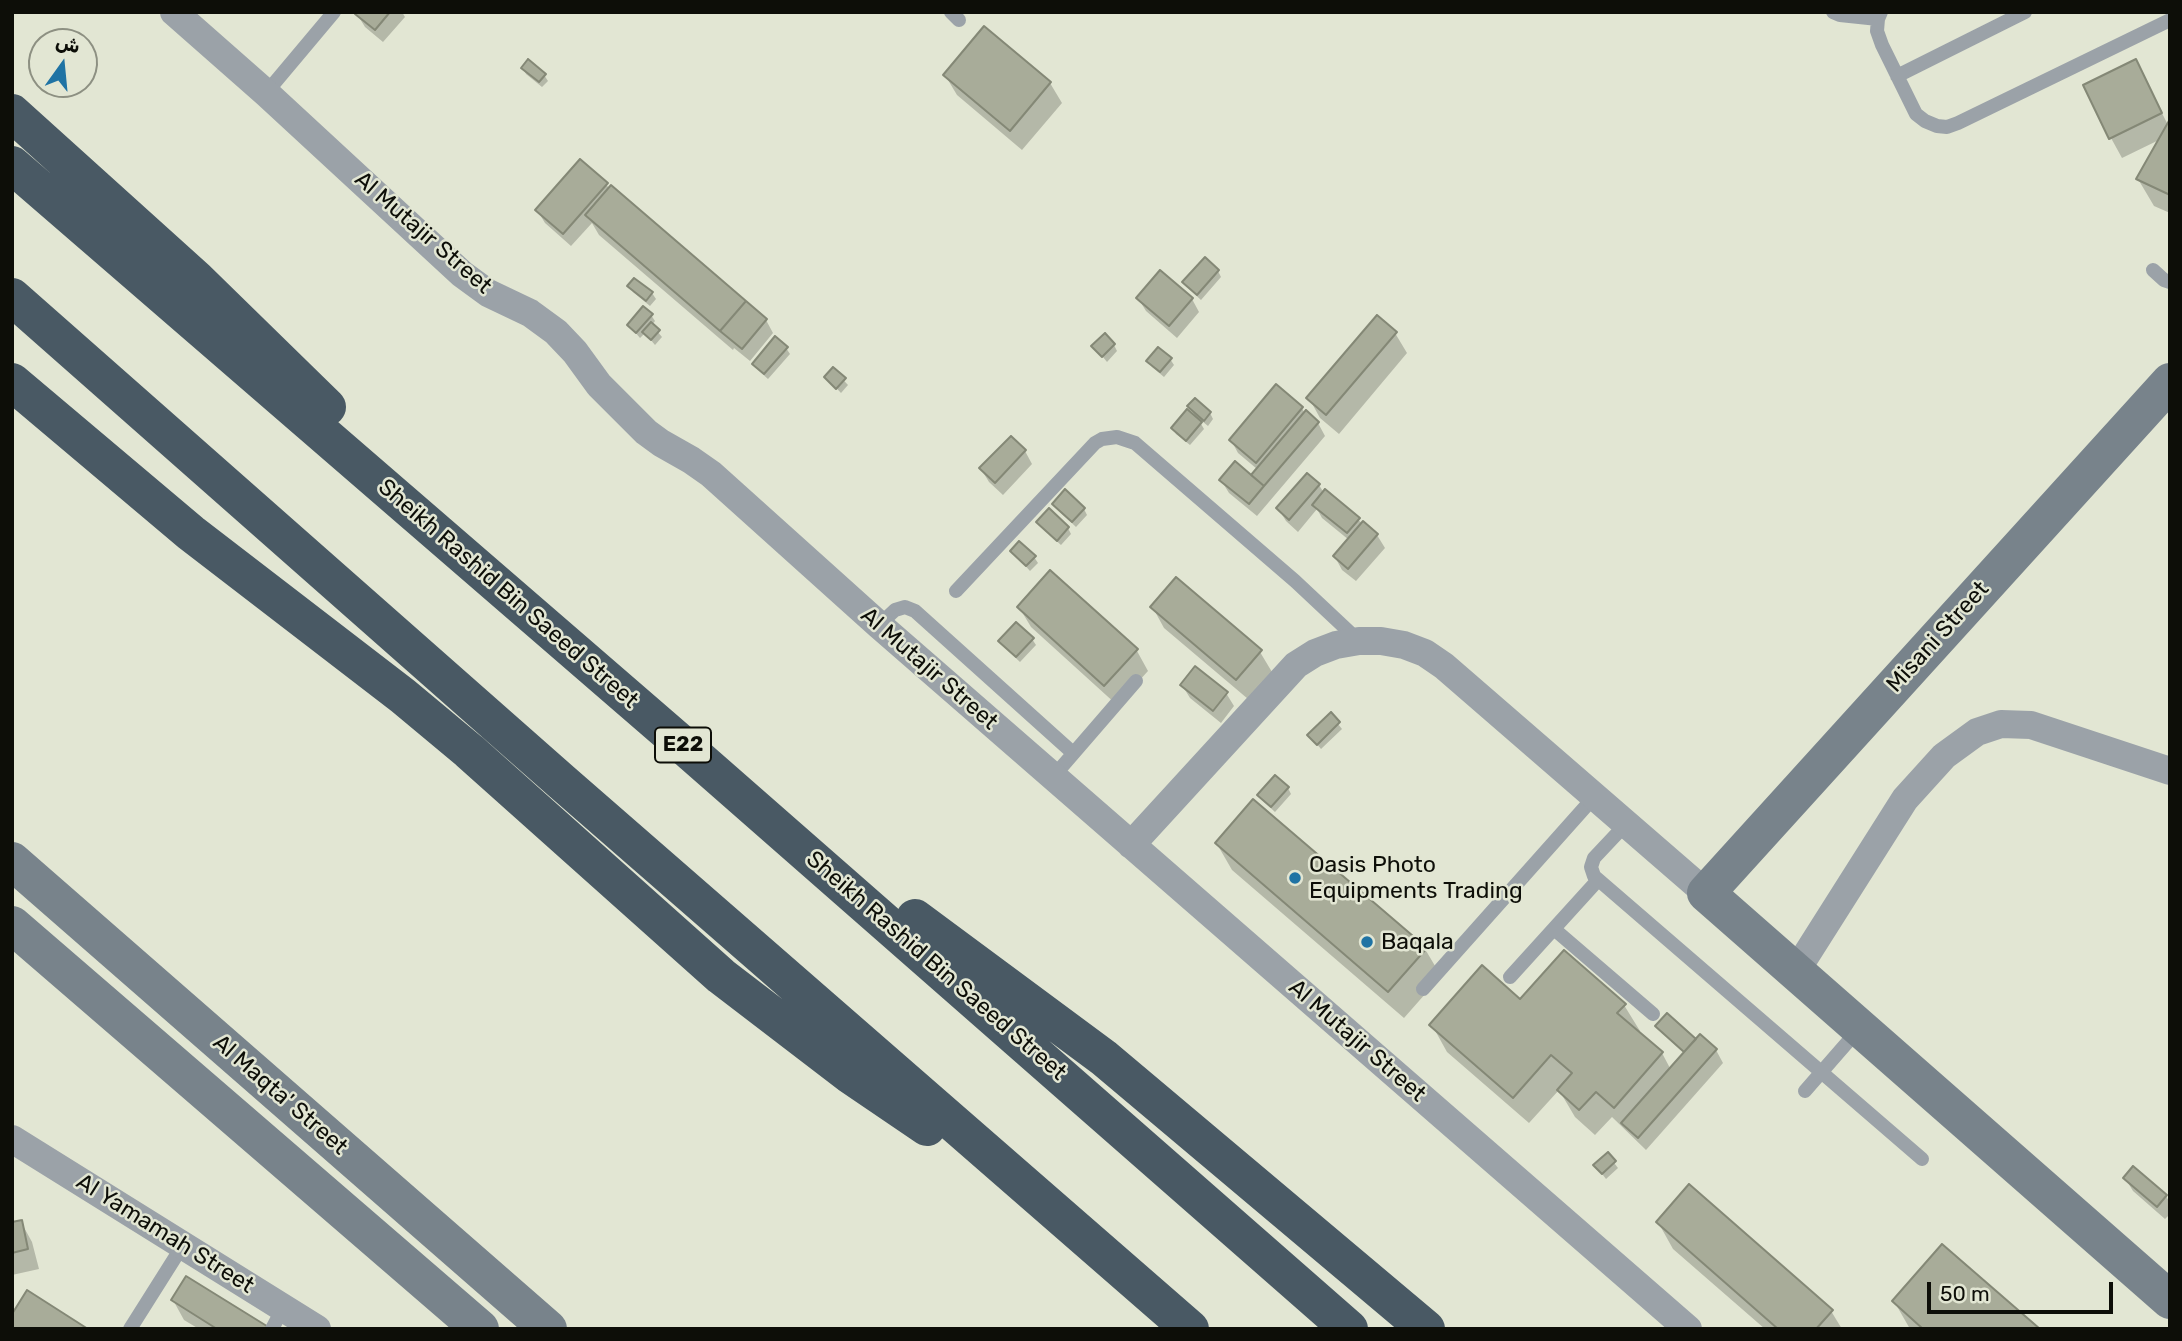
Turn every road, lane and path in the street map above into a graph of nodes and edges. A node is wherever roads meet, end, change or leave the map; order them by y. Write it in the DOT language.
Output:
graph roads {
  1 [pos="174,12"];
  2 [pos="334,12"];
  3 [pos="1833,12"];
  4 [pos="2025,12"];
  5 [pos="1880,16"];
  6 [pos="2170,20"];
  7 [pos="1897,76"];
  8 [pos="266,93"];
  9 [pos="12,113"];
  10 [pos="12,165"];
  11 [pos="2153,270"];
  12 [pos="2170,282"];
  13 [pos="12,296"];
  14 [pos="12,382"];
  15 [pos="2170,382"];
  16 [pos="956,591"];
  17 [pos="878,625"];
  18 [pos="1359,641"];
  19 [pos="1136,681"];
  20 [pos="625,696"];
  21 [pos="685,747"];
  22 [pos="1073,753"];
  23 [pos="2170,771"];
  24 [pos="1053,776"];
  25 [pos="1595,796"];
  26 [pos="1626,824"];
  27 [pos="1131,845"];
  28 [pos="12,861"];
  29 [pos="1598,880"];
  30 [pos="1706,894"];
  31 [pos="12,925"];
  32 [pos="1554,929"];
  33 [pos="1796,971"];
  34 [pos="1510,976"];
  35 [pos="1423,989"];
  36 [pos="1653,1014"];
  37 [pos="1860,1027"];
  38 [pos="166,1058"];
  39 [pos="1821,1073"];
  40 [pos="270,1086"];
  41 [pos="1805,1091"];
  42 [pos="12,1139"];
  43 [pos="1922,1159"];
  44 [pos="1034,1193"];
  45 [pos="183,1245"];
  46 [pos="2170,1300"];
  47 [pos="278,1318"];
  48 [pos="130,1329"];
  49 [pos="317,1329"];
  50 [pos="480,1329"];
  51 [pos="548,1329"];
  52 [pos="1190,1329"];
  53 [pos="1349,1329"];
  54 [pos="1426,1329"];
  55 [pos="1688,1329"];
  1 -- 8 [label="street, Al Mutajir Street"];
  2 -- 8 [label="lane"];
  3 -- 5 [label="lane"];
  4 -- 7 [label="lane"];
  5 -- 7 [label="lane"];
  6 -- 7 [label="lane"];
  8 -- 17 [label="street, Al Mutajir Street"];
  9 -- 20 [label="highway"];
  10 -- 20 [label="highway, Sheikh Rashid Bin Saeed Street / E22"];
  11 -- 12 [label="lane"];
  13 -- 44 [label="highway"];
  14 -- 44 [label="highway"];
  15 -- 30 [label="street, Misani Street"];
  16 -- 18 [label="lane"];
  17 -- 22 [label="lane"];
  17 -- 24 [label="street, Al Mutajir Street"];
  18 -- 25 [label="street"];
  18 -- 27 [label="street"];
  19 -- 22 [label="lane"];
  20 -- 21 [label="highway, Sheikh Rashid Bin Saeed Street / E22"];
  21 -- 53 [label="highway, Sheikh Rashid Bin Saeed Street / E22"];
  21 -- 54 [label="highway"];
  22 -- 24 [label="lane"];
  23 -- 33 [label="street"];
  24 -- 27 [label="street, Al Mutajir Street"];
  25 -- 26 [label="street"];
  25 -- 35 [label="lane"];
  26 -- 29 [label="lane"];
  26 -- 30 [label="street"];
  27 -- 55 [label="street, Al Mutajir Street"];
  28 -- 40 [label="street, Al Maqta' Street"];
  29 -- 32 [label="lane"];
  29 -- 39 [label="lane"];
  30 -- 33 [label="street"];
  31 -- 38 [label="street, Al Maqta' Street"];
  32 -- 34 [label="lane"];
  32 -- 36 [label="lane"];
  33 -- 37 [label="street"];
  37 -- 39 [label="lane"];
  37 -- 46 [label="street"];
  38 -- 40 [label="street"];
  38 -- 50 [label="street, Al Maqta' Street"];
  39 -- 41 [label="lane"];
  39 -- 43 [label="lane"];
  40 -- 51 [label="street, Al Maqta' Street"];
  42 -- 45 [label="street, Al Yamamah Street"];
  44 -- 52 [label="highway"];
  45 -- 47 [label="street, Al Yamamah Street"];
  45 -- 48 [label="lane"];
  47 -- 49 [label="street, Al Yamamah Street"];
}
